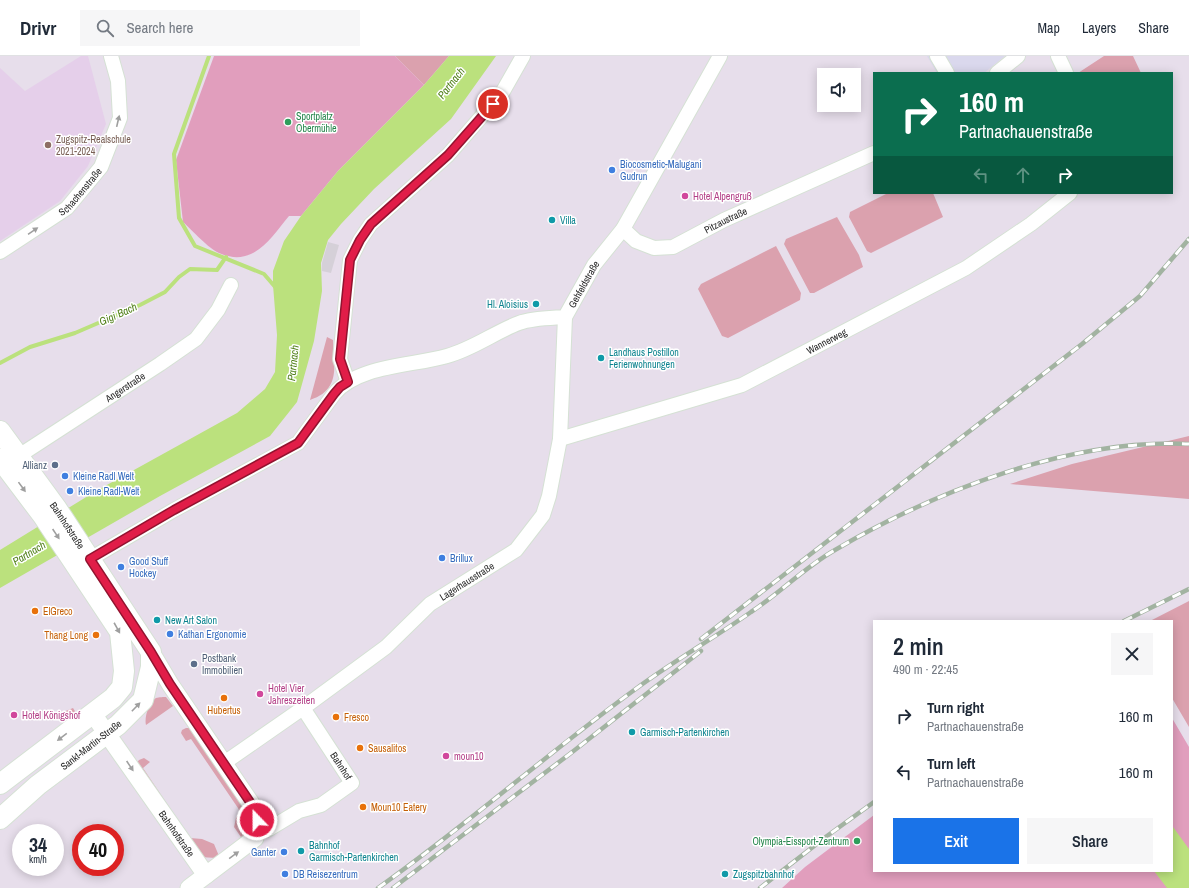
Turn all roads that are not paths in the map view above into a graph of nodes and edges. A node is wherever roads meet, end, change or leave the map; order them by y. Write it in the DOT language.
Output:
graph roads {
  1 [pos="111,56"];
  2 [pos="523,56"];
  3 [pos="720,56"];
  4 [pos="937,56"];
  5 [pos="1018,56"];
  6 [pos="1058,56"];
  7 [pos="945,72"];
  8 [pos="998,72"];
  9 [pos="1066,72"];
  10 [pos="873,153"];
  11 [pos="1069,194"];
  12 [pos="623,229"];
  13 [pos="0,252"];
  14 [pos="231,285"];
  15 [pos="565,317"];
  16 [pos="348,382"];
  17 [pos="0,431"];
  18 [pos="560,439"];
  19 [pos="6,462"];
  20 [pos="79,555"];
  21 [pos="151,652"];
  22 [pos="123,679"];
  23 [pos="148,683"];
  24 [pos="170,684"];
  25 [pos="303,708"];
  26 [pos="93,714"];
  27 [pos="108,734"];
  28 [pos="224,763"];
  29 [pos="0,784"];
  30 [pos="0,819"];
  31 [pos="257,831"];
  32 [pos="206,876"];
  33 [pos="189,888"];
  13 -- 1 [label="street, Schachenstraße, one-way"];
  2 -- 16 [label="street"];
  3 -- 12 [label="street, Gehfeldstraße"];
  4 -- 7 [label="street"];
  5 -- 8 [label="street"];
  6 -- 9 [label="street"];
  10 -- 12 [label="street, Pitzaustraße"];
  11 -- 18 [label="street, Wannerweg"];
  12 -- 15 [label="street, Gehfeldstraße"];
  14 -- 19 [label="street, Angerstraße"];
  15 -- 16 [label="street, Gehfeldstraße"];
  15 -- 18 [label="street, Lagerhausstraße"];
  16 -- 20 [label="street, Gehfeldstraße"];
  17 -- 19 [label="main road, Bahnhofstraße"];
  18 -- 25 [label="street, Lagerhausstraße"];
  19 -- 20 [label="main road, Bahnhofstraße"];
  20 -- 21 [label="main road, Bahnhofstraße"];
  20 -- 22 [label="main road, Bahnhofstraße, one-way"];
  21 -- 23 [label="main road, Sankt-Martin-Straße"];
  21 -- 24 [label="street, Bahnhofstraße"];
  22 -- 23 [label="street"];
  22 -- 26 [label="main road"];
  23 -- 24 [label="street"];
  27 -- 23 [label="main road, Sankt-Martin-Straße, one-way"];
  24 -- 28 [label="street, Bahnhofstraße"];
  25 -- 28 [label="street, Lagerhausstraße"];
  25 -- 31 [label="street, Bahnhof"];
  26 -- 27 [label="street, Bahnhofstraße"];
  26 -- 29 [label="main road, one-way"];
  27 -- 30 [label="main road, Sankt-Martin-Straße"];
  27 -- 32 [label="street, Bahnhofstraße, one-way"];
  28 -- 31 [label="street, Bahnhofstraße"];
  32 -- 31 [label="street, one-way"];
  32 -- 33 [label="street"];
}
